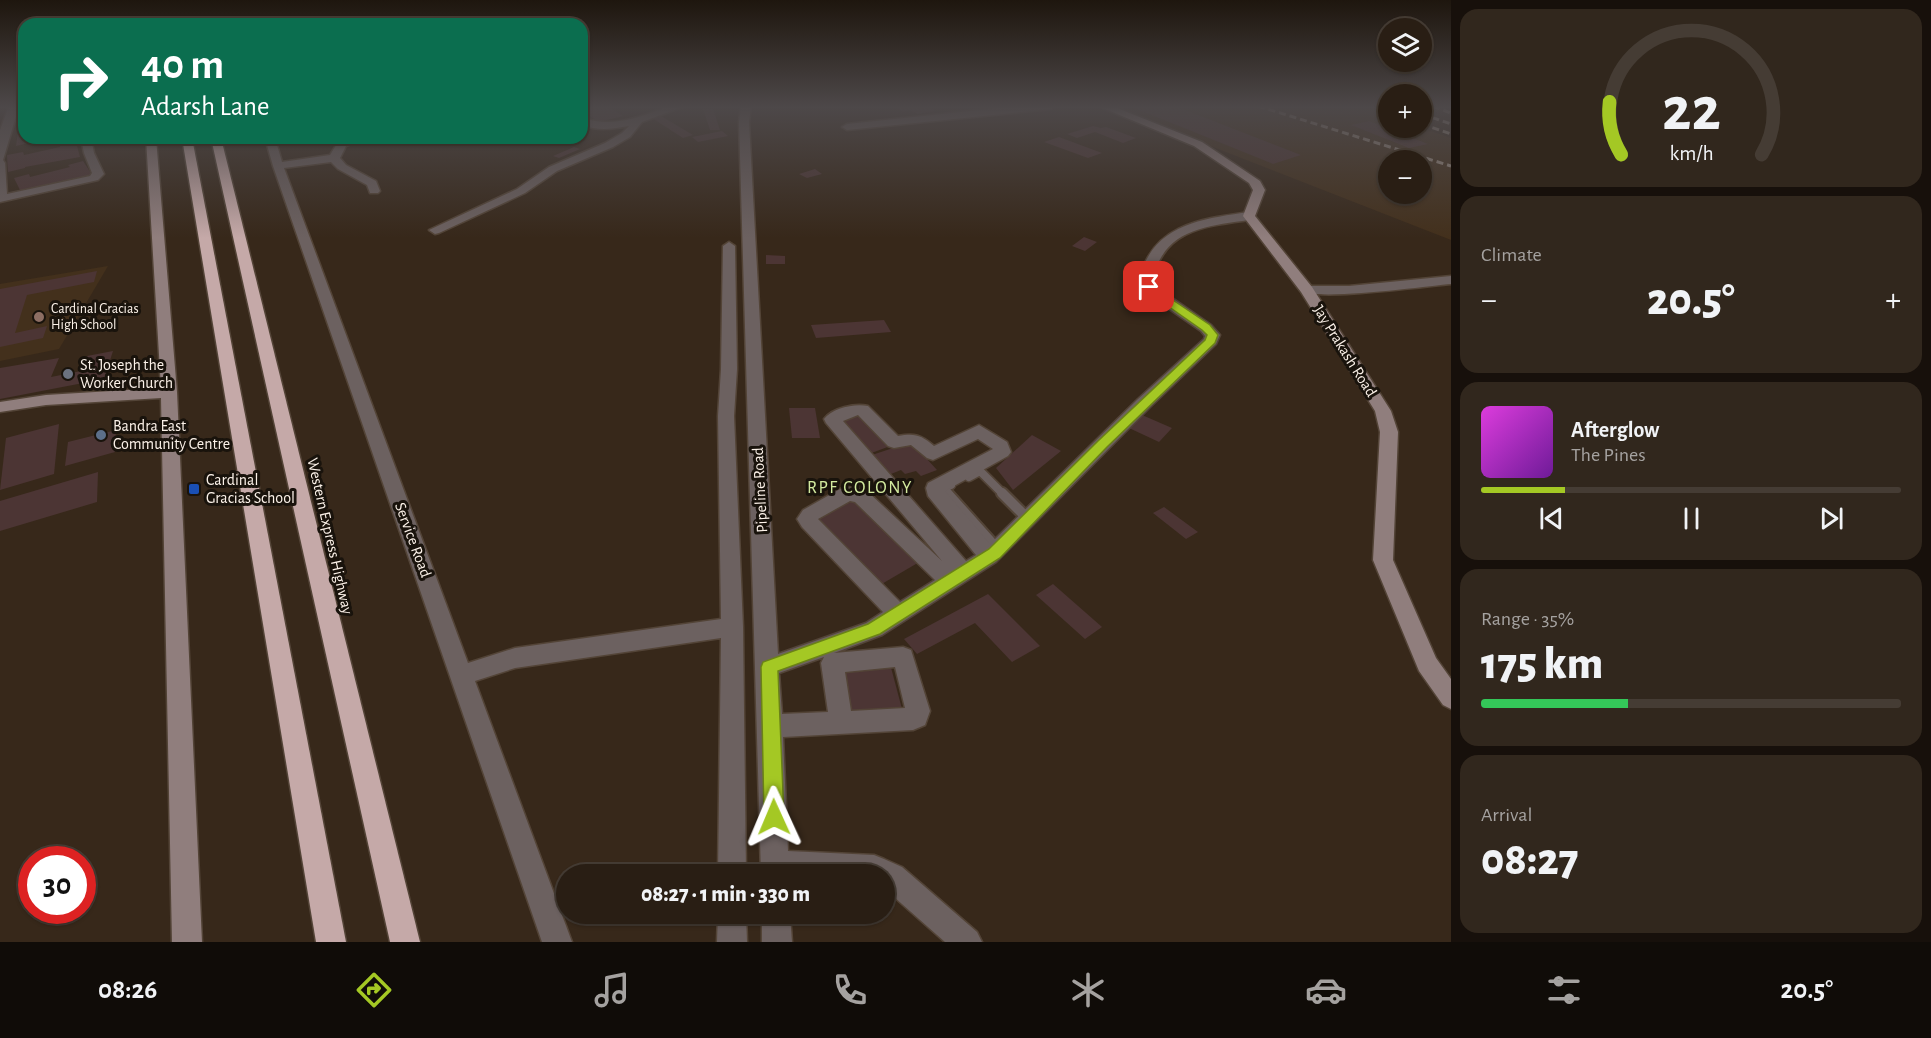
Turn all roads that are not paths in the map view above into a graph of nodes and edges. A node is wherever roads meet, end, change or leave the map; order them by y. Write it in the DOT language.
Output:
graph roads {
  1 [pos="88,150"];
  2 [pos="152,150"];
  3 [pos="189,150"];
  4 [pos="219,150"];
  5 [pos="273,150"];
  6 [pos="339,150"];
  7 [pos="599,150"];
  8 [pos="745,150"];
  9 [pos="1208,150"];
  10 [pos="334,158"];
  11 [pos="0,163"];
  12 [pos="278,166"];
  13 [pos="374,191"];
  14 [pos="1,199"];
  15 [pos="1249,216"];
  16 [pos="435,230"];
  17 [pos="729,246"];
  18 [pos="1451,280"];
  19 [pos="1307,290"];
  20 [pos="169,392"];
  21 [pos="0,407"];
  22 [pos="1028,519"];
  23 [pos="993,554"];
  24 [pos="957,577"];
  25 [pos="898,614"];
  26 [pos="732,627"];
  27 [pos="874,629"];
  28 [pos="888,656"];
  29 [pos="769,667"];
  30 [pos="461,675"];
  31 [pos="1451,698"];
  32 [pos="841,723"];
  33 [pos="771,726"];
  34 [pos="732,864"];
  35 [pos="775,864"];
  36 [pos="895,881"];
  37 [pos="732,924"];
  38 [pos="776,924"];
  39 [pos="187,942"];
  40 [pos="331,942"];
  41 [pos="405,942"];
  42 [pos="557,942"];
  43 [pos="732,942"];
  44 [pos="777,942"];
  45 [pos="967,942"];
  1 -- 14 [label="street"];
  2 -- 20 [label="street"];
  3 -- 40 [label="highway"];
  4 -- 41 [label="highway, Western Express Highway"];
  5 -- 12 [label="street, Service Road"];
  6 -- 10 [label="street"];
  7 -- 16 [label="street"];
  8 -- 29 [label="street, Pipeline Road"];
  9 -- 15 [label="street"];
  10 -- 12 [label="street"];
  10 -- 13 [label="street"];
  11 -- 14 [label="street"];
  12 -- 30 [label="street, Service Road"];
  15 -- 19 [label="street, Jay Prakash Road"];
  15 -- 22 [label="street"];
  17 -- 26 [label="street"];
  18 -- 19 [label="street"];
  19 -- 31 [label="street, Jay Prakash Road"];
  20 -- 21 [label="street"];
  20 -- 39 [label="street"];
  22 -- 23 [label="street"];
  22 -- 23 [label="lane"];
  23 -- 24 [label="street"];
  23 -- 24 [label="street"];
  24 -- 25 [label="street"];
  24 -- 25 [label="street"];
  25 -- 27 [label="street"];
  26 -- 30 [label="street"];
  26 -- 34 [label="street"];
  27 -- 28 [label="street"];
  27 -- 29 [label="street"];
  28 -- 32 [label="street"];
  28 -- 32 [label="street"];
  29 -- 33 [label="street, Pipeline Road"];
  30 -- 42 [label="street, Service Road"];
  32 -- 33 [label="street"];
  33 -- 35 [label="street, Pipeline Road"];
  36 -- 45 [label="street"];
  37 -- 43 [label="street"];
  38 -- 44 [label="street"];
}
